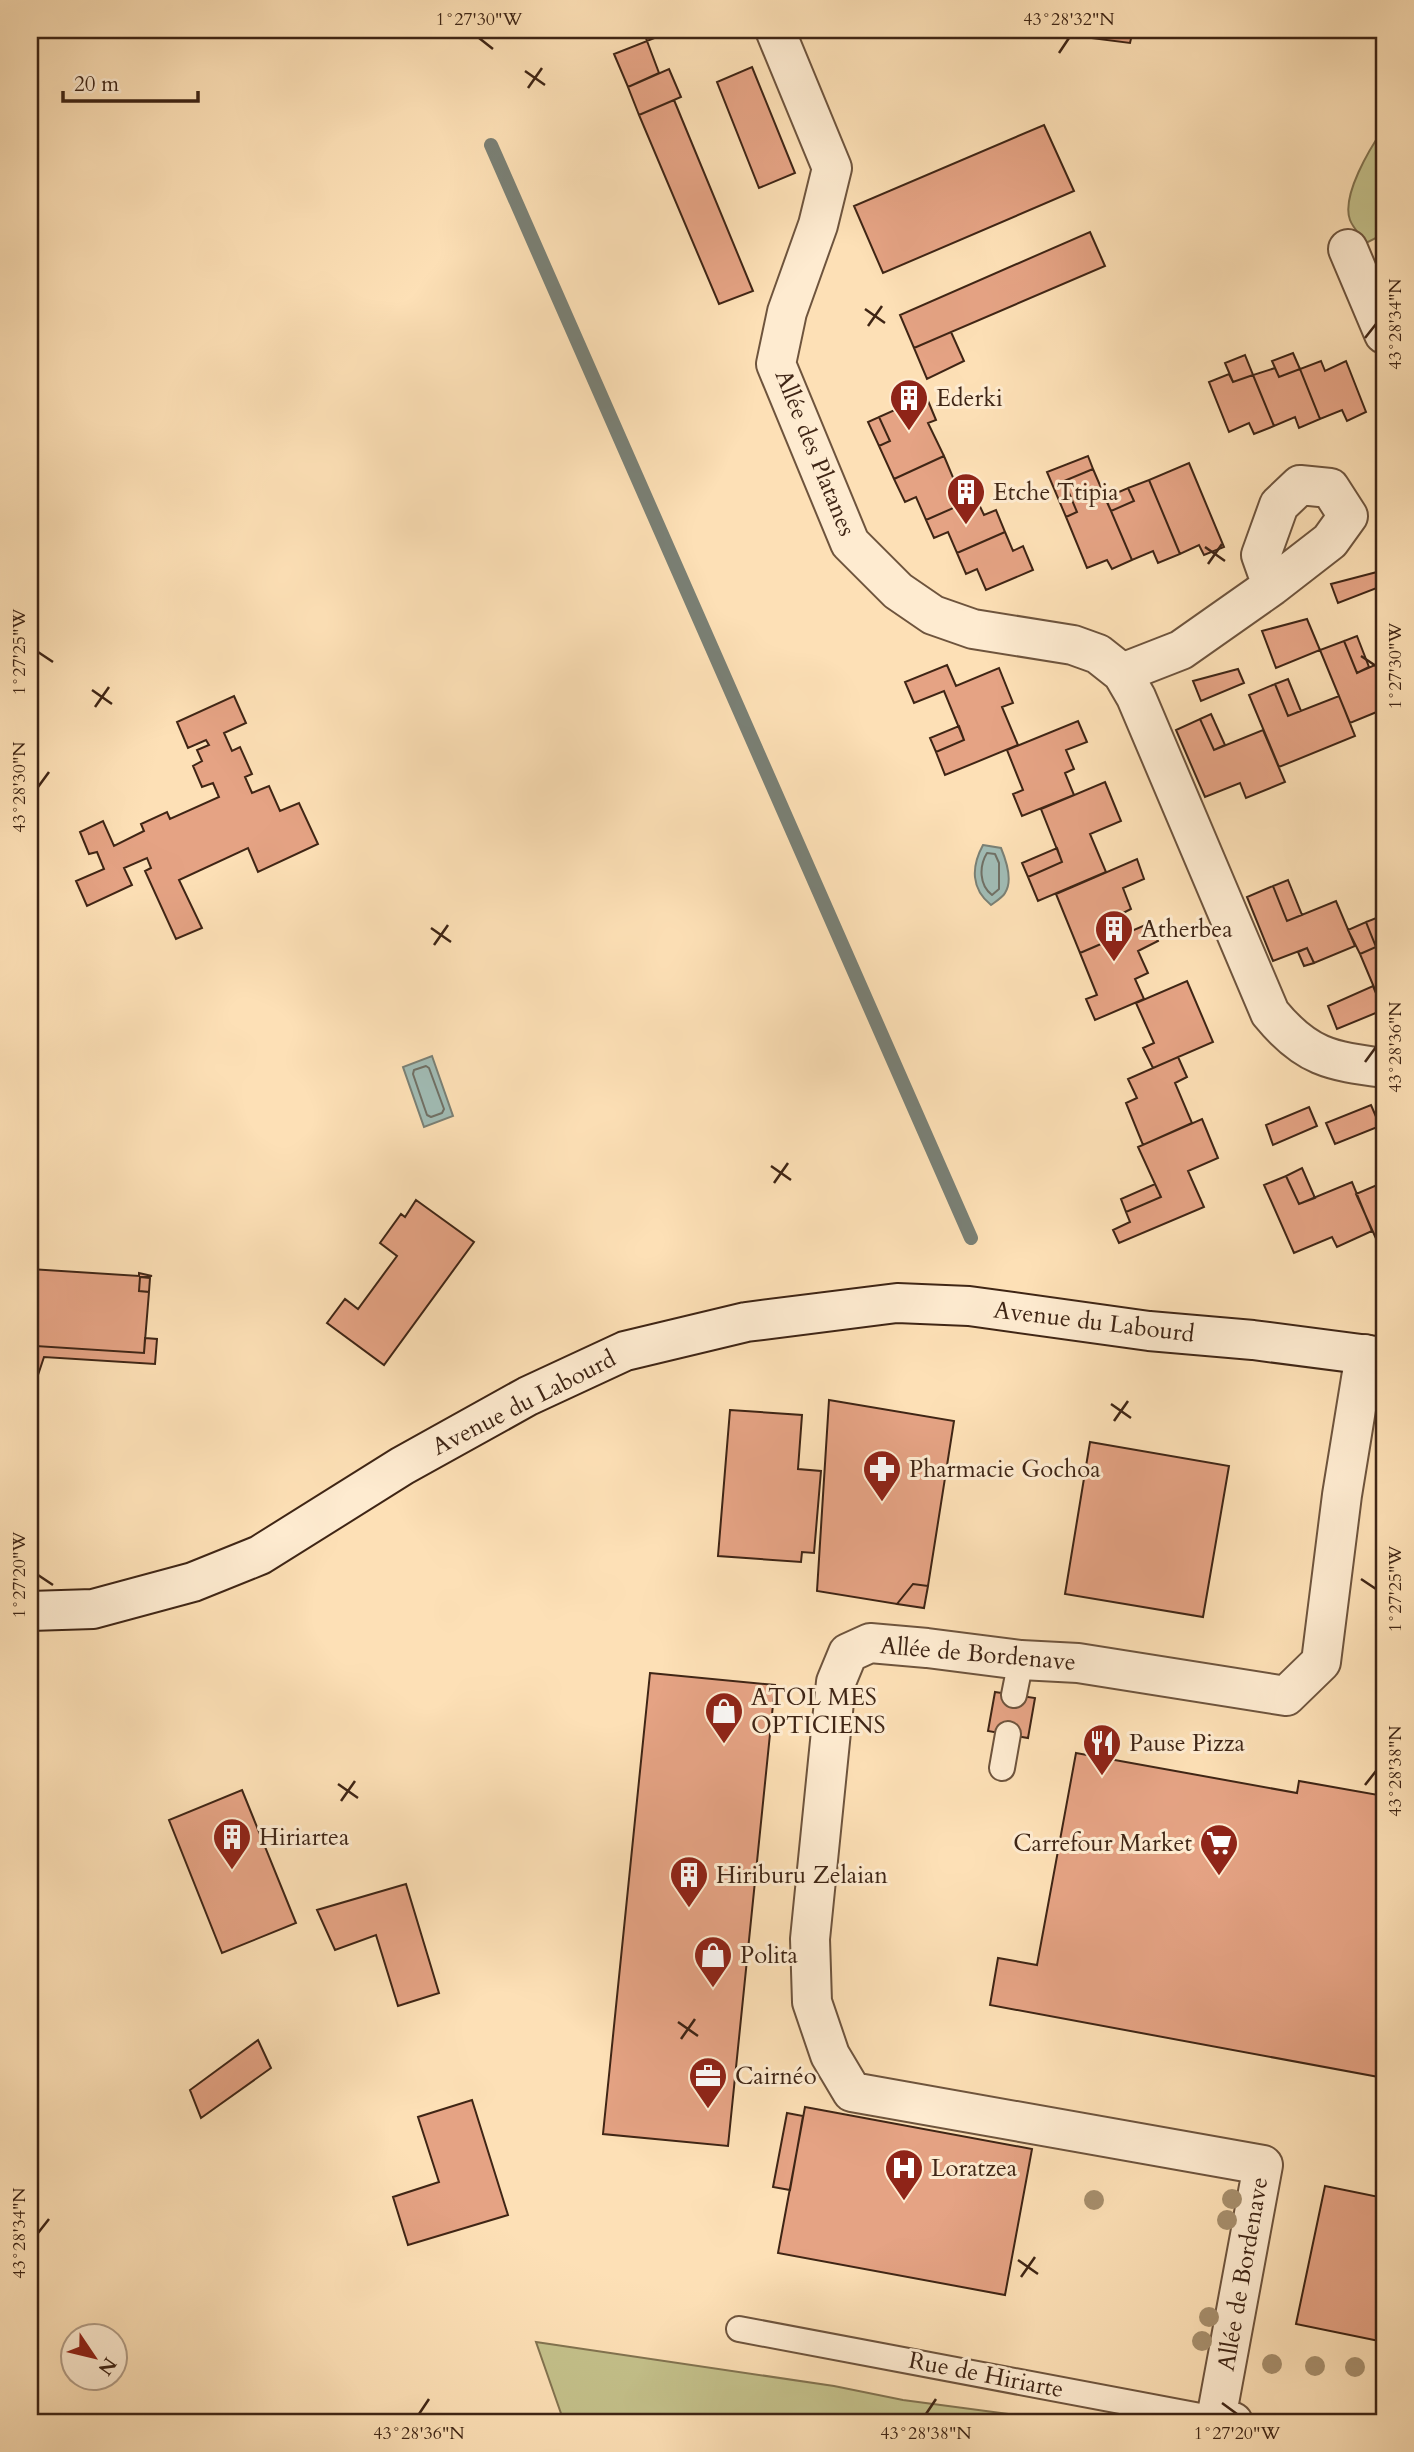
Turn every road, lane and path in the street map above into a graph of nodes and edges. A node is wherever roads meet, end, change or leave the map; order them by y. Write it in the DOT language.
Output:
graph roads {
  1 [pos="775,30"];
  2 [pos="1348,249"];
  3 [pos="1384,334"];
  4 [pos="1272,586"];
  5 [pos="1122,673"];
  6 [pos="1384,1068"];
  7 [pos="1375,1355"];
  8 [pos="30,1611"];
  9 [pos="1008,1734"];
  10 [pos="1002,1768"];
  11 [pos="739,2329"];
  12 [pos="1224,2421"];
  1 -- 5 [label="street, Allée des Platanes"];
  2 -- 3 [label="street"];
  4 -- 5 [label="street"];
  5 -- 6 [label="street, Allée des Platanes"];
  7 -- 8 [label="street, Avenue du Labourd"];
  7 -- 12 [label="street, Allée de Bordenave"];
  9 -- 10 [label="lane"];
  11 -- 12 [label="lane, Rue de Hiriarte"];
}
